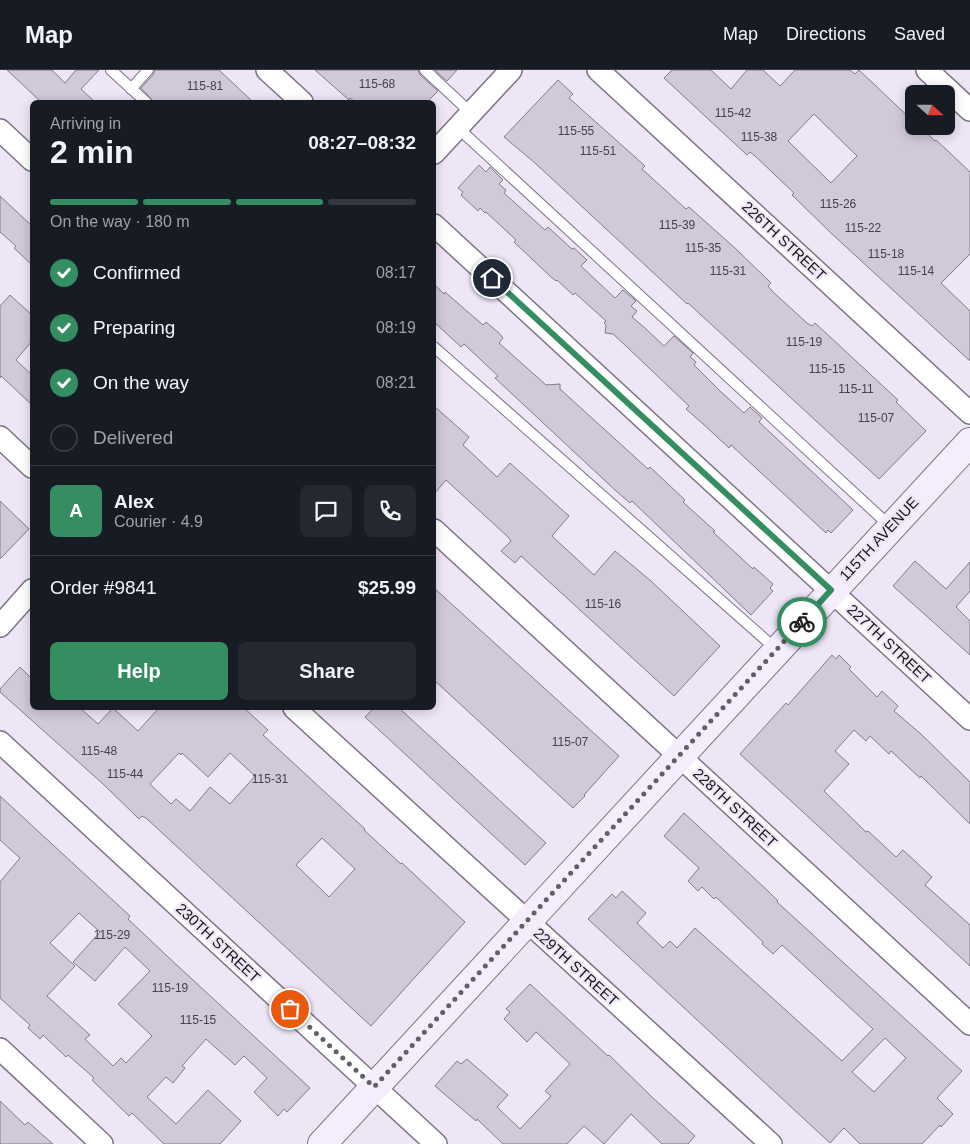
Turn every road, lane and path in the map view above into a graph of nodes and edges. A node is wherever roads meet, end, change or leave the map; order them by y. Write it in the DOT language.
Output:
graph roads {
  1 [pos="111,70"];
  2 [pos="148,70"];
  3 [pos="267,70"];
  4 [pos="425,70"];
  5 [pos="511,70"];
  6 [pos="598,70"];
  7 [pos="927,70"];
  8 [pos="131,89"];
  9 [pos="144,100"];
  10 [pos="300,100"];
  11 [pos="970,110"];
  12 [pos="464,120"];
  13 [pos="0,130"];
  14 [pos="436,151"];
  15 [pos="30,158"];
  16 [pos="436,227"];
  17 [pos="436,349"];
  18 [pos="970,413"];
  19 [pos="0,437"];
  20 [pos="970,442"];
  21 [pos="30,464"];
  22 [pos="891,527"];
  23 [pos="436,532"];
  24 [pos="831,590"];
  25 [pos="30,592"];
  26 [pos="0,626"];
  27 [pos="777,649"];
  28 [pos="296,710"];
  29 [pos="970,719"];
  30 [pos="0,742"];
  31 [pos="679,756"];
  32 [pos="527,922"];
  33 [pos="970,1024"];
  34 [pos="0,1049"];
  35 [pos="374,1087"];
  36 [pos="102,1144"];
  37 [pos="322,1144"];
  38 [pos="436,1144"];
  39 [pos="771,1144"];
  1 -- 8 [label="lane"];
  2 -- 8 [label="lane"];
  3 -- 10 [label="street"];
  4 -- 12 [label="lane"];
  5 -- 12 [label="street"];
  6 -- 18 [label="street, 226TH STREET"];
  7 -- 11 [label="street"];
  8 -- 9 [label="lane"];
  12 -- 14 [label="street"];
  12 -- 22 [label="lane"];
  13 -- 15 [label="street"];
  16 -- 24 [label="street, 227TH STREET"];
  17 -- 27 [label="lane"];
  19 -- 21 [label="street"];
  20 -- 22 [label="main road, 115TH AVENUE"];
  22 -- 24 [label="main road, 115TH AVENUE"];
  23 -- 31 [label="street, 228TH STREET"];
  24 -- 27 [label="main road, 115TH AVENUE"];
  24 -- 29 [label="street, 227TH STREET"];
  25 -- 26 [label="street"];
  27 -- 31 [label="main road, 115TH AVENUE"];
  28 -- 32 [label="street, 229TH STREET"];
  30 -- 35 [label="street, 230TH STREET"];
  31 -- 32 [label="main road, 115TH AVENUE"];
  31 -- 33 [label="street, 228TH STREET"];
  32 -- 35 [label="main road, 115TH AVENUE"];
  32 -- 39 [label="street, 229TH STREET"];
  34 -- 36 [label="street"];
  35 -- 37 [label="main road, 115TH AVENUE"];
  35 -- 38 [label="street, 230TH STREET"];
}
